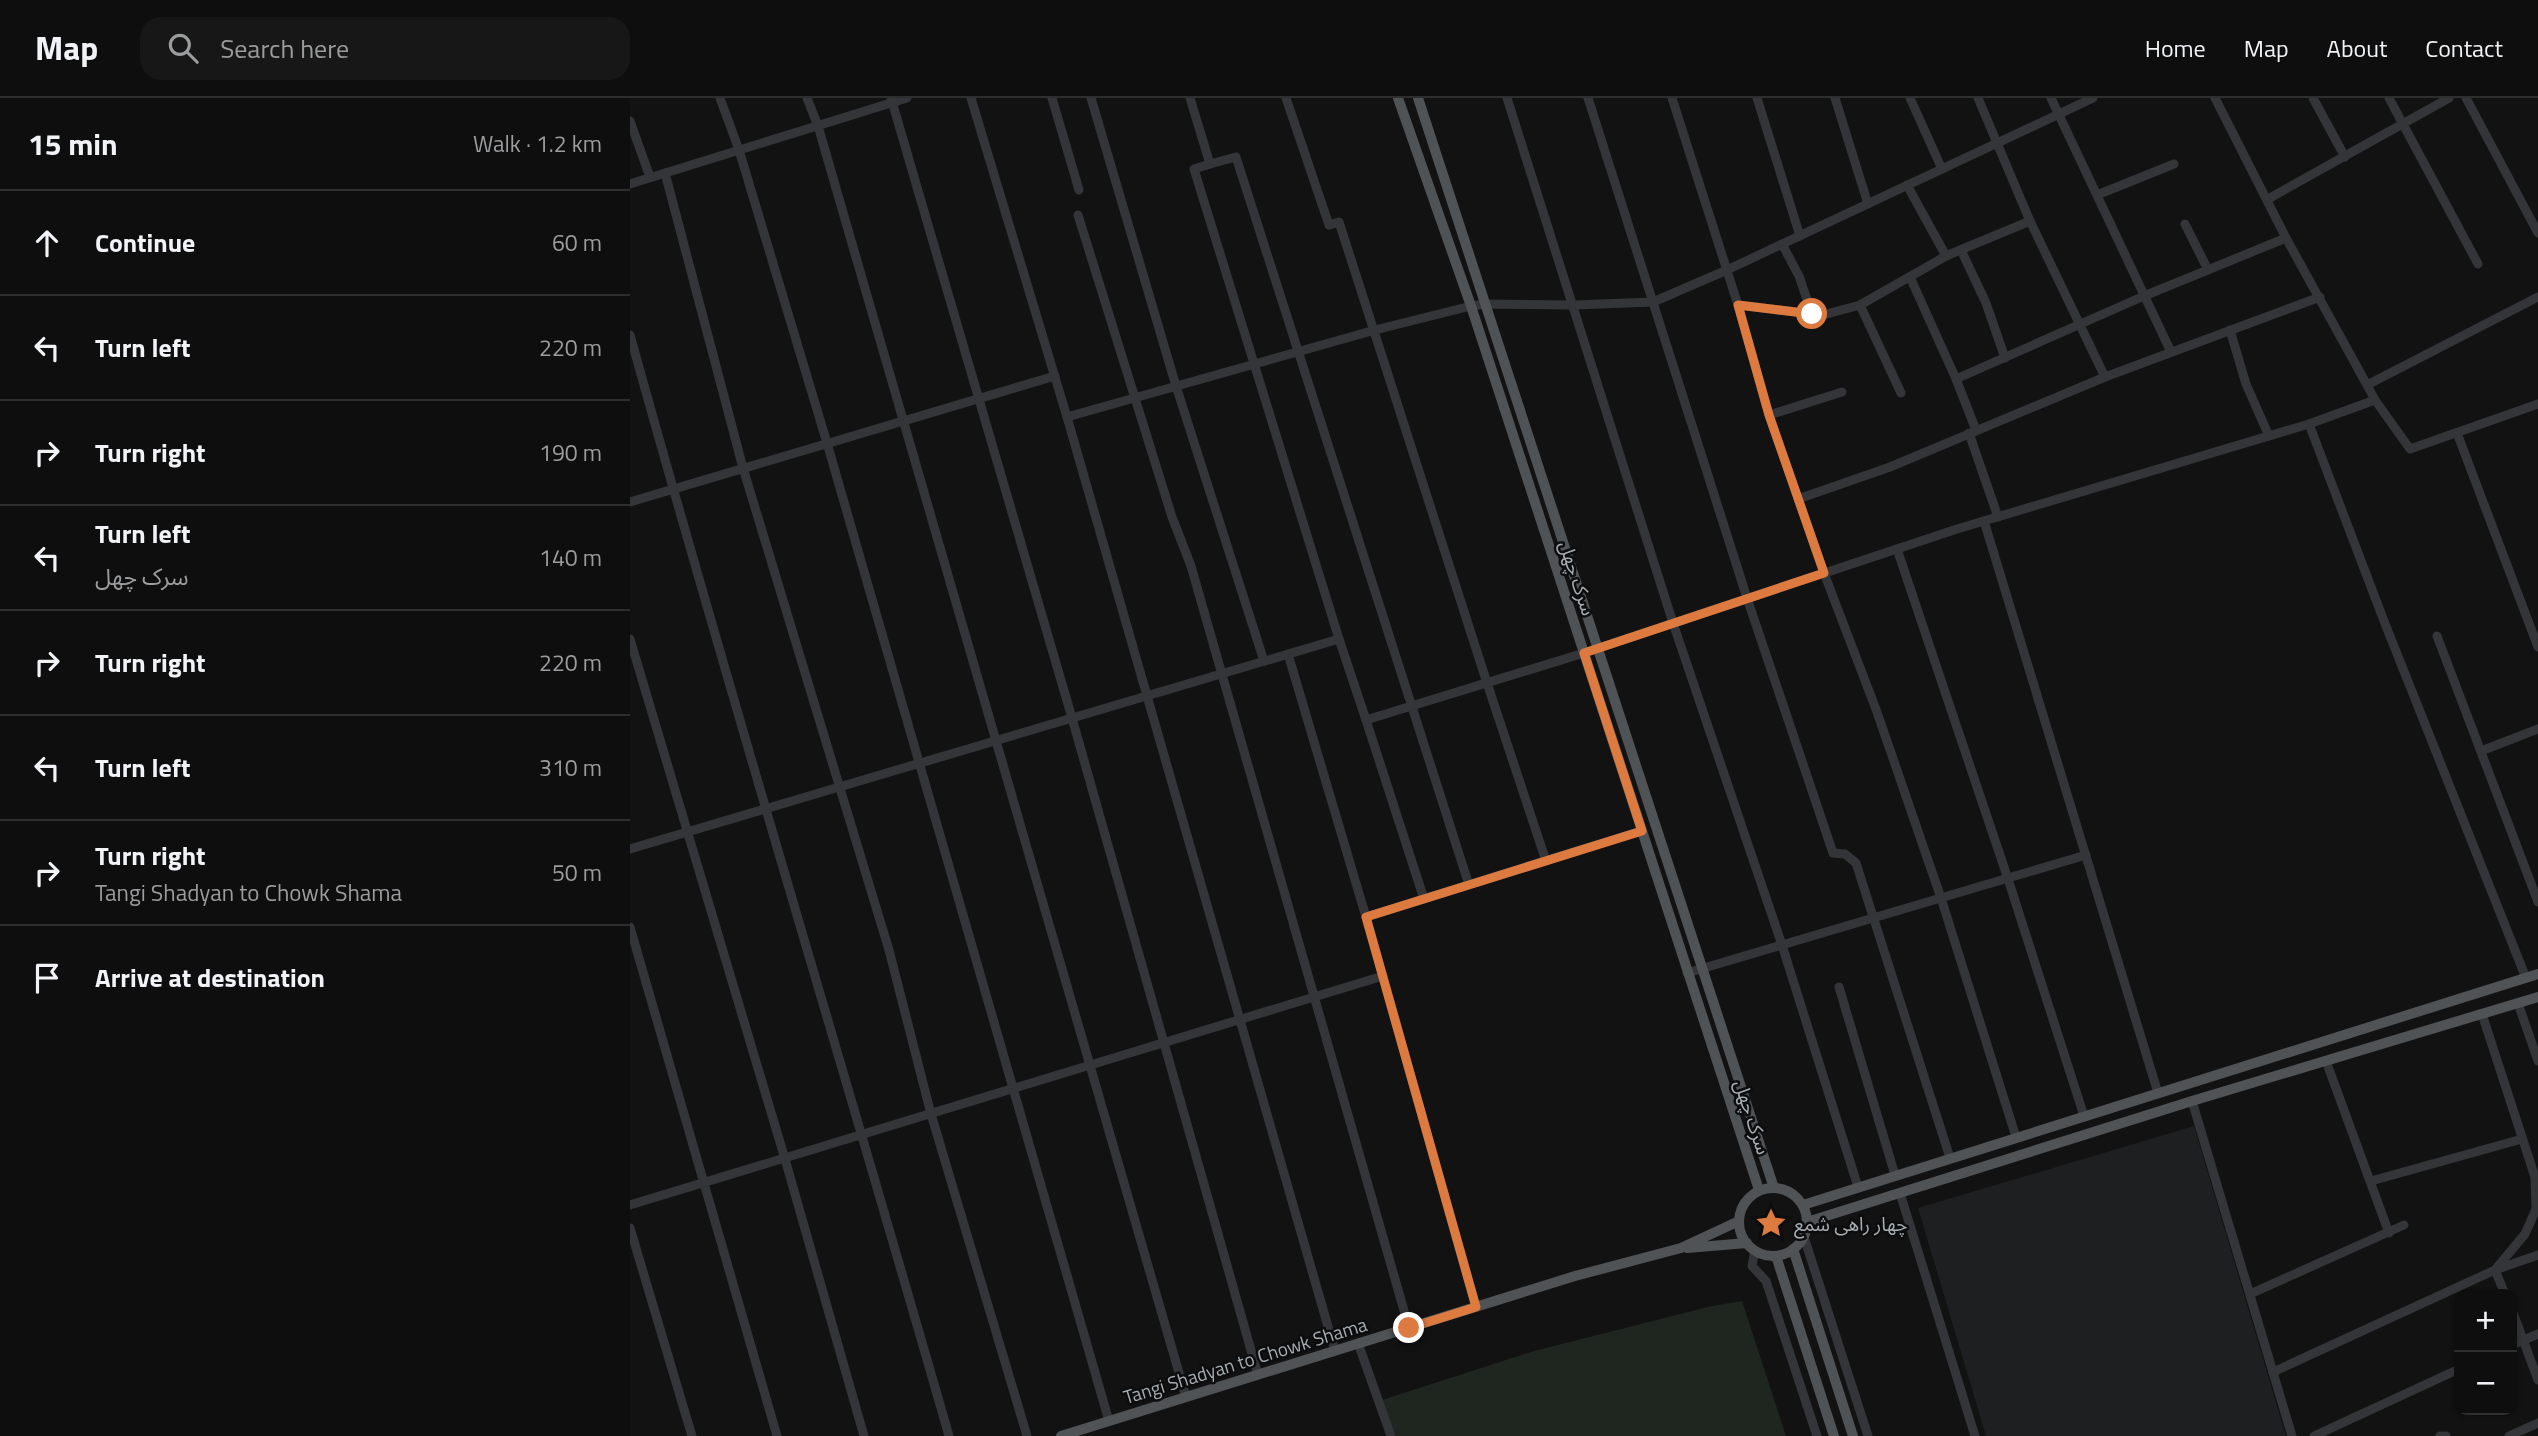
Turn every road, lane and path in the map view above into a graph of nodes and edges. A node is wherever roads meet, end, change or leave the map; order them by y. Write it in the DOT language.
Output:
graph roads {
  1 [pos="720,98"];
  2 [pos="807,98"];
  3 [pos="907,98"];
  4 [pos="971,98"];
  5 [pos="1052,98"];
  6 [pos="1091,98"];
  7 [pos="1189,98"];
  8 [pos="1286,98"];
  9 [pos="1398,98"];
  10 [pos="1418,98"];
  11 [pos="1507,98"];
  12 [pos="1588,98"];
  13 [pos="1672,98"];
  14 [pos="1757,98"];
  15 [pos="1835,98"];
  16 [pos="1910,98"];
  17 [pos="1978,98"];
  18 [pos="2051,98"];
  19 [pos="2093,98"];
  20 [pos="2215,98"];
  21 [pos="2313,98"];
  22 [pos="2389,98"];
  23 [pos="2449,98"];
  24 [pos="2466,98"];
  25 [pos="892,100"];
  26 [pos="2058,114"];
  27 [pos="630,121"];
  28 [pos="2403,124"];
  29 [pos="818,126"];
  30 [pos="1997,143"];
  31 [pos="739,150"];
  32 [pos="2345,157"];
  33 [pos="1210,164"];
  34 [pos="2174,164"];
  35 [pos="1942,169"];
  36 [pos="665,173"];
  37 [pos="650,177"];
  38 [pos="630,184"];
  39 [pos="1907,185"];
  40 [pos="1079,190"];
  41 [pos="2097,195"];
  42 [pos="2269,200"];
  43 [pos="1868,204"];
  44 [pos="1078,215"];
  45 [pos="2030,221"];
  46 [pos="2185,224"];
  47 [pos="2538,233"];
  48 [pos="1800,236"];
  49 [pos="2286,238"];
  50 [pos="1782,244"];
  51 [pos="1961,250"];
  52 [pos="1946,256"];
  53 [pos="2478,264"];
  54 [pos="1727,270"];
  55 [pos="2208,270"];
  56 [pos="1910,277"];
  57 [pos="2144,296"];
  58 [pos="2320,297"];
  59 [pos="2538,297"];
  60 [pos="1653,302"];
  61 [pos="1485,304"];
  62 [pos="1574,305"];
  63 [pos="1738,305"];
  64 [pos="1860,305"];
  65 [pos="1471,306"];
  66 [pos="1812,314"];
  67 [pos="2080,326"];
  68 [pos="1375,330"];
  69 [pos="2230,330"];
  70 [pos="630,335"];
  71 [pos="1299,352"];
  72 [pos="2171,352"];
  73 [pos="2005,358"];
  74 [pos="1254,365"];
  75 [pos="1055,376"];
  76 [pos="2105,377"];
  77 [pos="1955,379"];
  78 [pos="2367,385"];
  79 [pos="1176,387"];
  80 [pos="1842,392"];
  81 [pos="1901,393"];
  82 [pos="980,398"];
  83 [pos="1135,398"];
  84 [pos="2375,400"];
  85 [pos="2538,404"];
  86 [pos="1769,415"];
  87 [pos="1067,417"];
  88 [pos="905,420"];
  89 [pos="2309,424"];
  90 [pos="1973,432"];
  91 [pos="2457,433"];
  92 [pos="2269,436"];
  93 [pos="827,443"];
  94 [pos="743,468"];
  95 [pos="673,489"];
  96 [pos="1798,499"];
  97 [pos="630,502"];
  98 [pos="1998,517"];
  99 [pos="1984,521"];
  100 [pos="1897,549"];
  101 [pos="1824,573"];
  102 [pos="1747,598"];
  103 [pos="1673,623"];
  104 [pos="2437,636"];
  105 [pos="630,639"];
  106 [pos="1339,639"];
  107 [pos="2538,647"];
  108 [pos="1598,648"];
  109 [pos="1584,653"];
  110 [pos="1288,654"];
  111 [pos="1264,661"];
  112 [pos="1221,674"];
  113 [pos="1486,683"];
  114 [pos="1146,696"];
  115 [pos="1412,706"];
  116 [pos="1072,718"];
  117 [pos="1366,720"];
  118 [pos="2538,729"];
  119 [pos="996,740"];
  120 [pos="2481,751"];
  121 [pos="921,763"];
  122 [pos="841,787"];
  123 [pos="765,809"];
  124 [pos="1642,831"];
  125 [pos="688,832"];
  126 [pos="630,849"];
  127 [pos="2086,855"];
  128 [pos="1546,861"];
  129 [pos="2008,879"];
  130 [pos="1469,885"];
  131 [pos="1941,898"];
  132 [pos="1424,899"];
  133 [pos="2538,902"];
  134 [pos="1366,917"];
  135 [pos="1875,918"];
  136 [pos="630,926"];
  137 [pos="1782,945"];
  138 [pos="1702,969"];
  139 [pos="1687,973"];
  140 [pos="2538,974"];
  141 [pos="1383,976"];
  142 [pos="2526,978"];
  143 [pos="1839,987"];
  144 [pos="1315,997"];
  145 [pos="2538,997"];
  146 [pos="2518,1003"];
  147 [pos="2482,1014"];
  148 [pos="1239,1019"];
  149 [pos="1165,1042"];
  150 [pos="2326,1060"];
  151 [pos="2538,1060"];
  152 [pos="1090,1065"];
  153 [pos="1014,1088"];
  154 [pos="2158,1093"];
  155 [pos="2193,1101"];
  156 [pos="931,1114"];
  157 [pos="2084,1116"];
  158 [pos="862,1135"];
  159 [pos="2016,1137"];
  160 [pos="2522,1139"];
  161 [pos="785,1158"];
  162 [pos="1950,1158"];
  163 [pos="1895,1175"];
  164 [pos="2371,1181"];
  165 [pos="704,1183"];
  166 [pos="1858,1186"];
  167 [pos="1774,1188"];
  168 [pos="1759,1191"];
  169 [pos="1900,1193"];
  170 [pos="630,1205"];
  171 [pos="1803,1205"];
  172 [pos="1739,1221"];
  173 [pos="1807,1222"];
  174 [pos="2404,1225"];
  175 [pos="630,1228"];
  176 [pos="2389,1233"];
  177 [pos="1804,1237"];
  178 [pos="1751,1246"];
  179 [pos="1681,1248"];
  180 [pos="1793,1249"];
  181 [pos="2538,1255"];
  182 [pos="1776,1256"];
  183 [pos="2495,1270"];
  184 [pos="2503,1289"];
  185 [pos="2250,1294"];
  186 [pos="1476,1307"];
  187 [pos="2517,1322"];
  188 [pos="1409,1328"];
  189 [pos="2538,1334"];
  190 [pos="2524,1340"];
  191 [pos="1358,1343"];
  192 [pos="2517,1343"];
  193 [pos="1335,1351"];
  194 [pos="2454,1371"];
  195 [pos="2273,1372"];
  196 [pos="1258,1375"];
  197 [pos="2538,1380"];
  198 [pos="1186,1397"];
  199 [pos="1109,1421"];
  200 [pos="2538,1423"];
  201 [pos="692,1436"];
  202 [pos="777,1436"];
  203 [pos="864,1436"];
  204 [pos="948,1436"];
  205 [pos="1027,1436"];
  206 [pos="1061,1436"];
  207 [pos="1391,1436"];
  208 [pos="1817,1436"];
  209 [pos="1834,1436"];
  210 [pos="1853,1436"];
  211 [pos="1868,1436"];
  212 [pos="1975,1436"];
  213 [pos="2292,1436"];
  214 [pos="2314,1436"];
  215 [pos="2440,1436"];
  216 [pos="2446,1436"];
  217 [pos="2509,1436"];
  1 -- 31 [label="street"];
  2 -- 29 [label="street"];
  3 -- 25 [label="street"];
  4 -- 75 [label="street"];
  5 -- 40 [label="street"];
  6 -- 79 [label="street"];
  7 -- 33 [label="street"];
  8 -- 68 [label="street"];
  9 -- 65 [label="main road, سرک چهل"];
  10 -- 61 [label="main road"];
  11 -- 62 [label="street"];
  12 -- 60 [label="street"];
  13 -- 54 [label="street"];
  14 -- 48 [label="street"];
  15 -- 43 [label="street"];
  16 -- 35 [label="street"];
  17 -- 30 [label="street"];
  18 -- 26 [label="street"];
  19 -- 26 [label="street"];
  20 -- 42 [label="street"];
  21 -- 32 [label="street"];
  22 -- 28 [label="street"];
  23 -- 28 [label="street"];
  24 -- 47 [label="street"];
  25 -- 29 [label="street"];
  25 -- 82 [label="street"];
  26 -- 30 [label="street"];
  26 -- 41 [label="street"];
  27 -- 37 [label="street"];
  28 -- 32 [label="street"];
  28 -- 53 [label="street"];
  29 -- 31 [label="street"];
  29 -- 88 [label="street"];
  30 -- 35 [label="street"];
  30 -- 45 [label="street"];
  31 -- 36 [label="street"];
  31 -- 93 [label="street"];
  32 -- 42 [label="street"];
  33 -- 71 [label="street"];
  33 -- 74 [label="street"];
  34 -- 41 [label="street"];
  35 -- 39 [label="street"];
  36 -- 37 [label="street"];
  36 -- 94 [label="street"];
  37 -- 38 [label="street"];
  39 -- 43 [label="street"];
  39 -- 52 [label="street"];
  41 -- 57 [label="street"];
  42 -- 49 [label="street"];
  43 -- 48 [label="street"];
  44 -- 83 [label="street"];
  45 -- 51 [label="street"];
  45 -- 67 [label="street"];
  46 -- 55 [label="street"];
  48 -- 50 [label="street"];
  49 -- 55 [label="street"];
  49 -- 58 [label="street"];
  50 -- 54 [label="street"];
  50 -- 66 [label="street"];
  51 -- 52 [label="street"];
  51 -- 73 [label="street"];
  52 -- 56 [label="street"];
  54 -- 60 [label="street"];
  54 -- 63 [label="street"];
  55 -- 57 [label="street"];
  56 -- 64 [label="street"];
  56 -- 77 [label="street"];
  57 -- 67 [label="street"];
  57 -- 72 [label="street"];
  58 -- 69 [label="street"];
  58 -- 78 [label="street"];
  59 -- 78 [label="street"];
  60 -- 62 [label="street"];
  60 -- 102 [label="street"];
  61 -- 62 [label="street"];
  61 -- 65 [label="street"];
  61 -- 108 [label="main road"];
  62 -- 103 [label="street"];
  63 -- 66 [label="street"];
  63 -- 86 [label="street"];
  64 -- 66 [label="street"];
  64 -- 81 [label="street"];
  65 -- 68 [label="street"];
  65 -- 109 [label="main road, سرک چهل"];
  67 -- 73 [label="street"];
  67 -- 76 [label="street"];
  68 -- 71 [label="street"];
  68 -- 113 [label="street"];
  69 -- 72 [label="street"];
  69 -- 92 [label="street"];
  70 -- 95 [label="street"];
  71 -- 74 [label="street"];
  71 -- 115 [label="street"];
  72 -- 76 [label="street"];
  73 -- 77 [label="street"];
  74 -- 79 [label="street"];
  74 -- 106 [label="street"];
  75 -- 82 [label="street"];
  75 -- 87 [label="street"];
  76 -- 90 [label="street"];
  77 -- 90 [label="street"];
  78 -- 84 [label="street"];
  79 -- 83 [label="street"];
  79 -- 111 [label="street"];
  80 -- 86 [label="street"];
  82 -- 88 [label="street"];
  82 -- 116 [label="street"];
  83 -- 87 [label="street"];
  83 -- 112 [label="street"];
  84 -- 89 [label="street"];
  84 -- 91 [label="street"];
  85 -- 91 [label="street"];
  86 -- 96 [label="street"];
  87 -- 114 [label="street"];
  88 -- 93 [label="street"];
  88 -- 119 [label="street"];
  89 -- 92 [label="street"];
  89 -- 142 [label="street"];
  90 -- 96 [label="street"];
  90 -- 98 [label="street"];
  91 -- 107 [label="street"];
  92 -- 98 [label="street"];
  93 -- 94 [label="street"];
  93 -- 121 [label="street"];
  94 -- 95 [label="street"];
  94 -- 122 [label="street"];
  95 -- 97 [label="street"];
  95 -- 123 [label="street"];
  96 -- 101 [label="street"];
  98 -- 99 [label="street"];
  99 -- 100 [label="street"];
  99 -- 127 [label="street"];
  100 -- 101 [label="street"];
  100 -- 129 [label="street"];
  101 -- 102 [label="street"];
  101 -- 131 [label="street"];
  102 -- 103 [label="street"];
  102 -- 135 [label="street"];
  103 -- 108 [label="street"];
  103 -- 137 [label="street"];
  104 -- 120 [label="street"];
  105 -- 125 [label="street"];
  106 -- 110 [label="street"];
  106 -- 117 [label="street"];
  108 -- 109 [label="street"];
  108 -- 138 [label="main road"];
  109 -- 113 [label="street"];
  109 -- 124 [label="main road, سرک چهل"];
  110 -- 111 [label="street"];
  110 -- 134 [label="street"];
  111 -- 112 [label="street"];
  112 -- 114 [label="street"];
  112 -- 144 [label="street"];
  113 -- 115 [label="street"];
  113 -- 128 [label="street"];
  114 -- 116 [label="street"];
  114 -- 148 [label="street"];
  115 -- 117 [label="street"];
  115 -- 130 [label="street"];
  116 -- 119 [label="street"];
  116 -- 149 [label="street"];
  117 -- 132 [label="street"];
  118 -- 120 [label="street"];
  119 -- 121 [label="street"];
  119 -- 152 [label="street"];
  120 -- 133 [label="street"];
  121 -- 122 [label="street"];
  121 -- 153 [label="street"];
  122 -- 123 [label="street"];
  122 -- 156 [label="street"];
  123 -- 125 [label="street"];
  123 -- 158 [label="street"];
  124 -- 128 [label="street"];
  124 -- 139 [label="main road, سرک چهل"];
  125 -- 126 [label="street"];
  125 -- 161 [label="street"];
  127 -- 129 [label="street"];
  127 -- 154 [label="street"];
  128 -- 130 [label="street"];
  129 -- 131 [label="street"];
  129 -- 157 [label="street"];
  130 -- 132 [label="street"];
  131 -- 135 [label="street"];
  131 -- 159 [label="street"];
  132 -- 134 [label="street"];
  134 -- 141 [label="street"];
  135 -- 137 [label="street"];
  135 -- 162 [label="street"];
  136 -- 165 [label="street"];
  137 -- 138 [label="street"];
  137 -- 166 [label="street"];
  138 -- 139 [label="street"];
  138 -- 167 [label="main road"];
  139 -- 168 [label="main road, سرک چهل"];
  140 -- 142 [label="main road"];
  141 -- 144 [label="street"];
  141 -- 186 [label="street"];
  142 -- 154 [label="main road"];
  143 -- 163 [label="street"];
  144 -- 148 [label="street"];
  144 -- 188 [label="street"];
  145 -- 146 [label="main road"];
  146 -- 147 [label="main road"];
  146 -- 151 [label="street"];
  147 -- 150 [label="main road"];
  147 -- 160 [label="street"];
  148 -- 149 [label="street"];
  148 -- 193 [label="street"];
  149 -- 152 [label="street"];
  149 -- 196 [label="street"];
  150 -- 155 [label="main road"];
  150 -- 164 [label="street"];
  152 -- 153 [label="street"];
  152 -- 198 [label="street"];
  153 -- 156 [label="street"];
  153 -- 199 [label="street"];
  154 -- 157 [label="main road"];
  155 -- 169 [label="main road"];
  155 -- 185 [label="street"];
  156 -- 158 [label="street"];
  156 -- 205 [label="street"];
  157 -- 159 [label="main road"];
  158 -- 161 [label="street"];
  158 -- 204 [label="street"];
  159 -- 162 [label="main road"];
  160 -- 164 [label="street"];
  160 -- 183 [label="street"];
  161 -- 165 [label="street"];
  161 -- 203 [label="street"];
  162 -- 163 [label="main road"];
  163 -- 166 [label="main road"];
  164 -- 176 [label="street"];
  165 -- 170 [label="street"];
  165 -- 202 [label="street"];
  166 -- 171 [label="main road"];
  167 -- 168 [label="main road"];
  167 -- 171 [label="main road"];
  168 -- 172 [label="main road"];
  169 -- 173 [label="main road"];
  169 -- 212 [label="street"];
  171 -- 173 [label="main road"];
  172 -- 178 [label="main road"];
  172 -- 179 [label="main road"];
  173 -- 177 [label="main road"];
  174 -- 176 [label="street"];
  175 -- 201 [label="street"];
  176 -- 185 [label="street"];
  177 -- 180 [label="main road"];
  177 -- 211 [label="street"];
  178 -- 179 [label="main road"];
  178 -- 182 [label="main road"];
  178 -- 208 [label="street"];
  179 -- 186 [label="main road, Tangi Shadyan to Chowk Shama"];
  180 -- 182 [label="main road"];
  180 -- 210 [label="main road"];
  181 -- 183 [label="street"];
  182 -- 209 [label="main road"];
  183 -- 184 [label="street"];
  183 -- 195 [label="street"];
  185 -- 195 [label="street"];
  186 -- 188 [label="main road, Tangi Shadyan to Chowk Shama"];
  187 -- 190 [label="street"];
  188 -- 191 [label="main road, Tangi Shadyan to Chowk Shama"];
  189 -- 190 [label="street"];
  190 -- 192 [label="street"];
  190 -- 197 [label="street"];
  191 -- 193 [label="main road, Tangi Shadyan to Chowk Shama"];
  191 -- 207 [label="street"];
  193 -- 196 [label="main road, Tangi Shadyan to Chowk Shama"];
  194 -- 214 [label="street"];
  195 -- 213 [label="street"];
  196 -- 198 [label="main road, Tangi Shadyan to Chowk Shama"];
  198 -- 199 [label="main road, Tangi Shadyan to Chowk Shama"];
  199 -- 206 [label="main road, Tangi Shadyan to Chowk Shama"];
  200 -- 217 [label="street"];
  215 -- 216 [label="street"];
}
